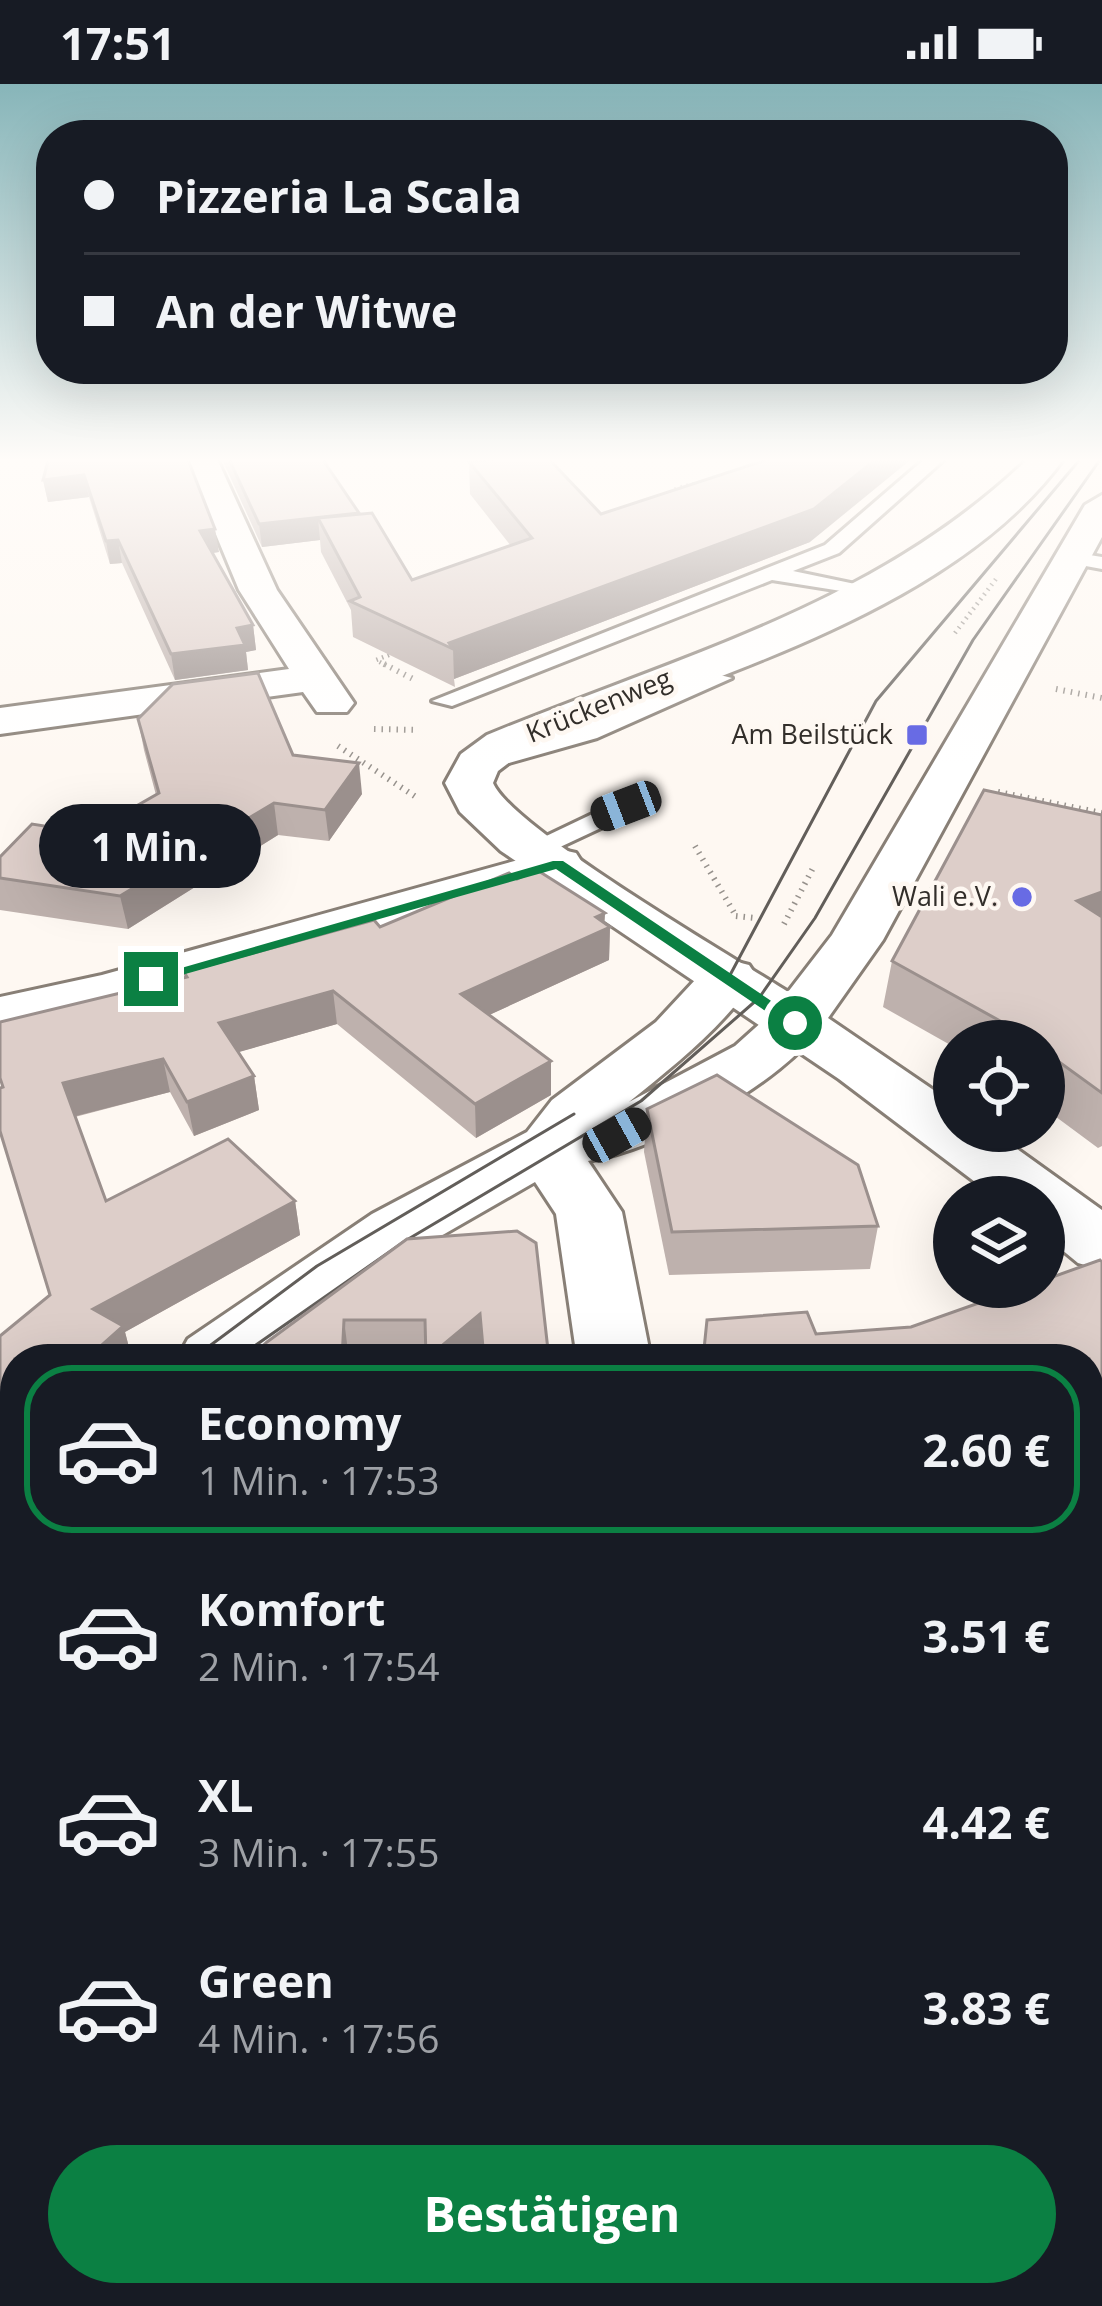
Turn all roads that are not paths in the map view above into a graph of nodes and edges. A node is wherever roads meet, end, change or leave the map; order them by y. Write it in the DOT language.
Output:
graph roads {
  1 [pos="242,561"];
  2 [pos="805,561"];
  3 [pos="923,561"];
  4 [pos="1086,561"];
  5 [pos="774,574"];
  6 [pos="872,593"];
  7 [pos="444,701"];
  8 [pos="0,721"];
  9 [pos="626,806"];
  10 [pos="546,856"];
  11 [pos="761,999"];
  12 [pos="0,1014"];
  13 [pos="560,1131"];
  14 [pos="1011,1176"];
  15 [pos="1065,1216"];
  16 [pos="1102,1246"];
  17 [pos="234,1344"];
  18 [pos="611,1344"];
  1 -- 8 [label="main road"];
  2 -- 5 [label="lane"];
  3 -- 6 [label="main road, Krückenweg"];
  4 -- 11 [label="main road"];
  5 -- 6 [label="lane"];
  5 -- 7 [label="lane"];
  6 -- 10 [label="main road, Krückenweg"];
  9 -- 10 [label="lane"];
  10 -- 11 [label="main road, Krückenweg"];
  10 -- 12 [label="main road"];
  11 -- 13 [label="main road"];
  11 -- 13 [label="main road"];
  11 -- 14 [label="main road"];
  13 -- 17 [label="main road"];
  13 -- 18 [label="main road"];
  15 -- 16 [label="main road"];
}
